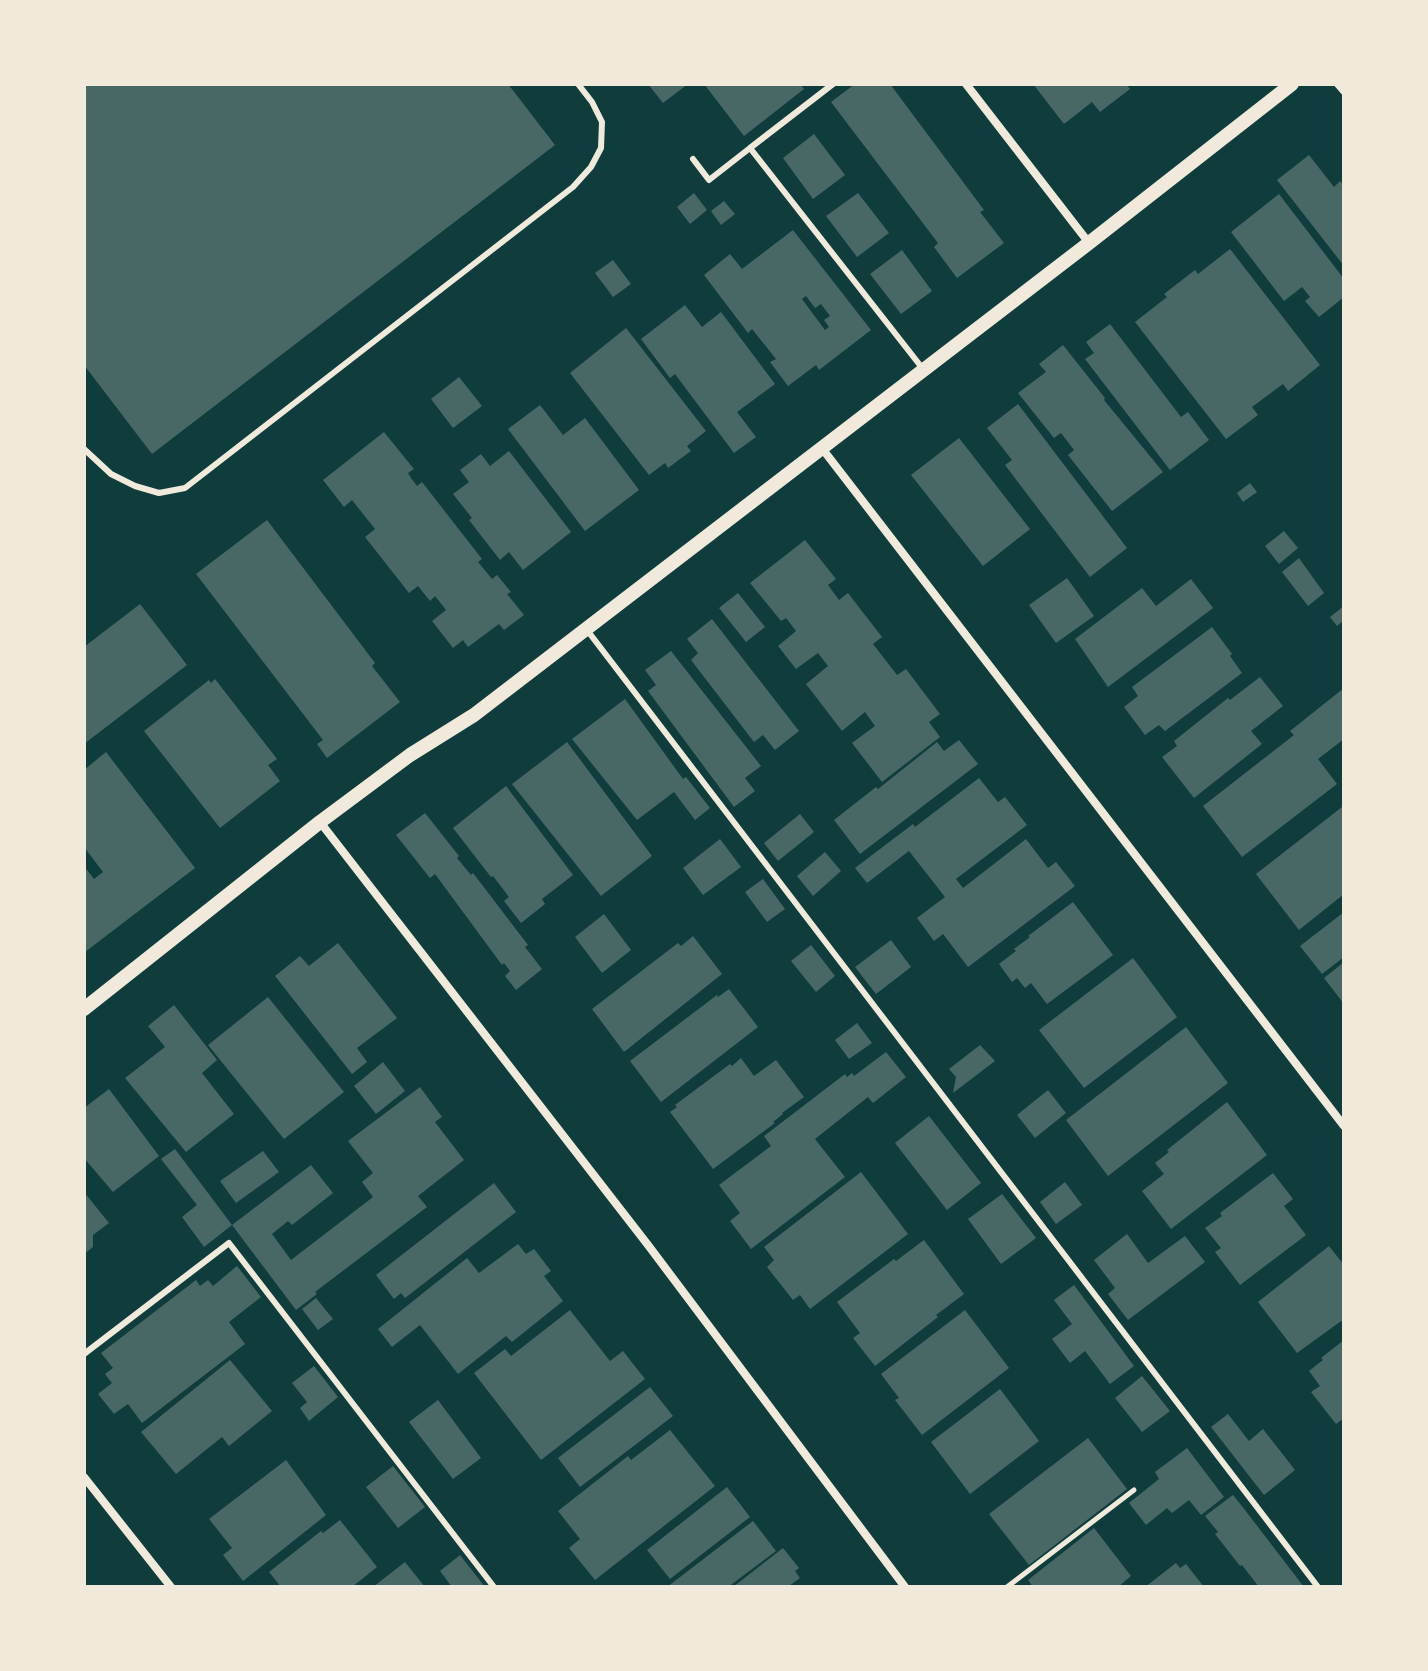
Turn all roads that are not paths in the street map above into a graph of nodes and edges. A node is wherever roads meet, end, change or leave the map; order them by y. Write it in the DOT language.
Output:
graph roads {
  1 [pos="578,84"];
  2 [pos="833,84"];
  3 [pos="966,84"];
  4 [pos="1292,84"];
  5 [pos="1338,84"];
  6 [pos="1344,91"];
  7 [pos="750,148"];
  8 [pos="693,159"];
  9 [pos="1089,243"];
  10 [pos="923,369"];
  11 [pos="821,447"];
  12 [pos="84,449"];
  13 [pos="586,629"];
  14 [pos="320,822"];
  15 [pos="84,1009"];
  16 [pos="1344,1126"];
  17 [pos="84,1354"];
  18 [pos="84,1477"];
  19 [pos="171,1587"];
  20 [pos="494,1587"];
  21 [pos="905,1587"];
  22 [pos="1318,1587"];
  1 -- 12 [label="lane"];
  2 -- 7 [label="lane"];
  3 -- 9 [label="street"];
  4 -- 9 [label="street"];
  5 -- 6 [label="street"];
  7 -- 8 [label="lane"];
  7 -- 10 [label="lane"];
  9 -- 10 [label="street"];
  10 -- 11 [label="street"];
  11 -- 13 [label="street"];
  11 -- 16 [label="street"];
  13 -- 14 [label="street"];
  13 -- 22 [label="lane"];
  14 -- 15 [label="street"];
  14 -- 21 [label="street"];
  17 -- 20 [label="lane"];
  18 -- 19 [label="street"];
}
